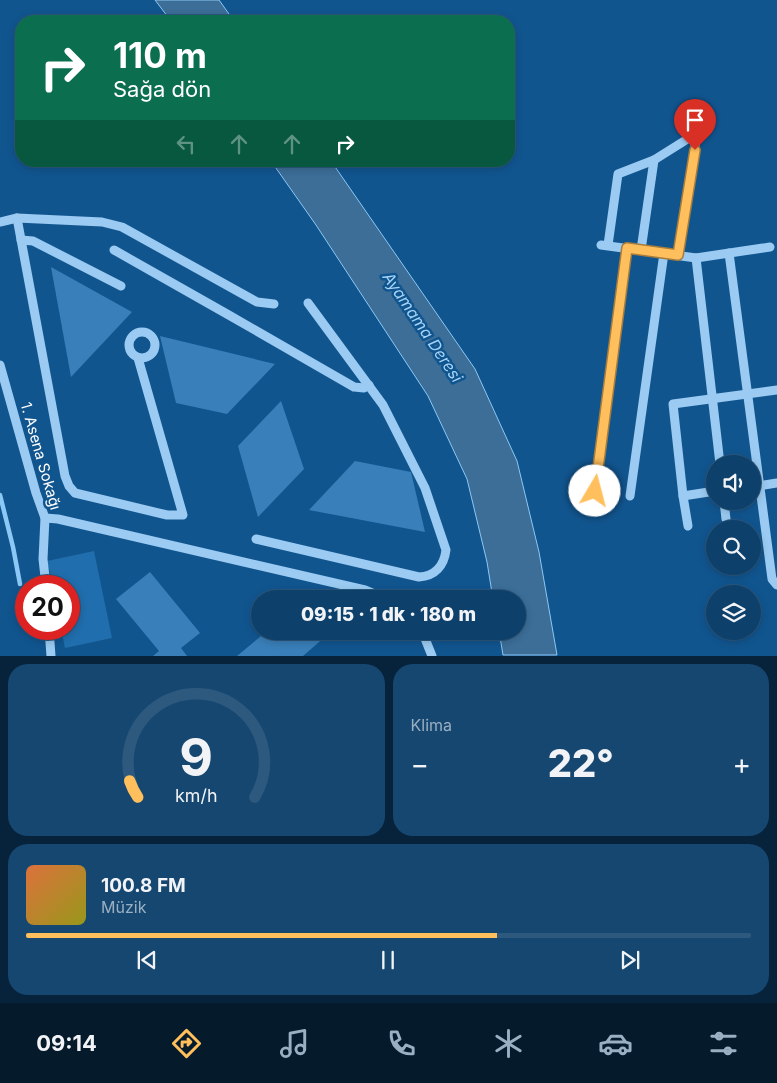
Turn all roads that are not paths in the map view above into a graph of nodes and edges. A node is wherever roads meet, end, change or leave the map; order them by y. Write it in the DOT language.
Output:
graph roads {
  1 [pos="654,160"];
  2 [pos="17,218"];
  3 [pos="0,222"];
  4 [pos="22,240"];
  5 [pos="770,247"];
  6 [pos="627,248"];
  7 [pos="114,250"];
  8 [pos="641,250"];
  9 [pos="664,253"];
  10 [pos="729,253"];
  11 [pos="678,255"];
  12 [pos="696,258"];
  13 [pos="121,286"];
  14 [pos="308,303"];
  15 [pos="274,304"];
  16 [pos="138,358"];
  17 [pos="0,365"];
  18 [pos="369,386"];
  19 [pos="777,390"];
  20 [pos="748,394"];
  21 [pos="712,399"];
  22 [pos="719,455"];
  23 [pos="753,455"];
  24 [pos="777,484"];
  25 [pos="761,486"];
  26 [pos="595,491"];
  27 [pos="706,492"];
  28 [pos="630,496"];
  29 [pos="684,496"];
  30 [pos="725,510"];
  31 [pos="760,510"];
  32 [pos="45,518"];
  33 [pos="726,519"];
  34 [pos="688,526"];
  35 [pos="256,539"];
  36 [pos="45,575"];
  37 [pos="777,585"];
  38 [pos="365,590"];
  39 [pos="50,640"];
  40 [pos="426,640"];
  41 [pos="51,656"];
  42 [pos="432,656"];
  1 -- 6 [label="street"];
  1 -- 8 [label="street"];
  1 -- 11 [label="street"];
  2 -- 3 [label="street"];
  2 -- 4 [label="street"];
  2 -- 15 [label="street"];
  4 -- 13 [label="street"];
  4 -- 16 [label="street"];
  5 -- 10 [label="street"];
  6 -- 8 [label="street"];
  6 -- 26 [label="street"];
  7 -- 18 [label="street"];
  8 -- 9 [label="street"];
  9 -- 11 [label="street"];
  9 -- 28 [label="street"];
  10 -- 12 [label="street"];
  10 -- 20 [label="street"];
  11 -- 12 [label="street"];
  12 -- 21 [label="street"];
  14 -- 18 [label="street"];
  17 -- 32 [label="street, 1. Asena Sokağı"];
  18 -- 35 [label="street"];
  19 -- 20 [label="street"];
  20 -- 21 [label="street"];
  20 -- 23 [label="street"];
  21 -- 22 [label="street"];
  21 -- 29 [label="street"];
  24 -- 25 [label="street"];
  27 -- 29 [label="street"];
  29 -- 34 [label="street"];
  30 -- 33 [label="street"];
  31 -- 37 [label="street"];
  32 -- 36 [label="street, 1. Asena Sokağı"];
  32 -- 38 [label="street"];
  39 -- 41 [label="street"];
  40 -- 42 [label="street"];
}
